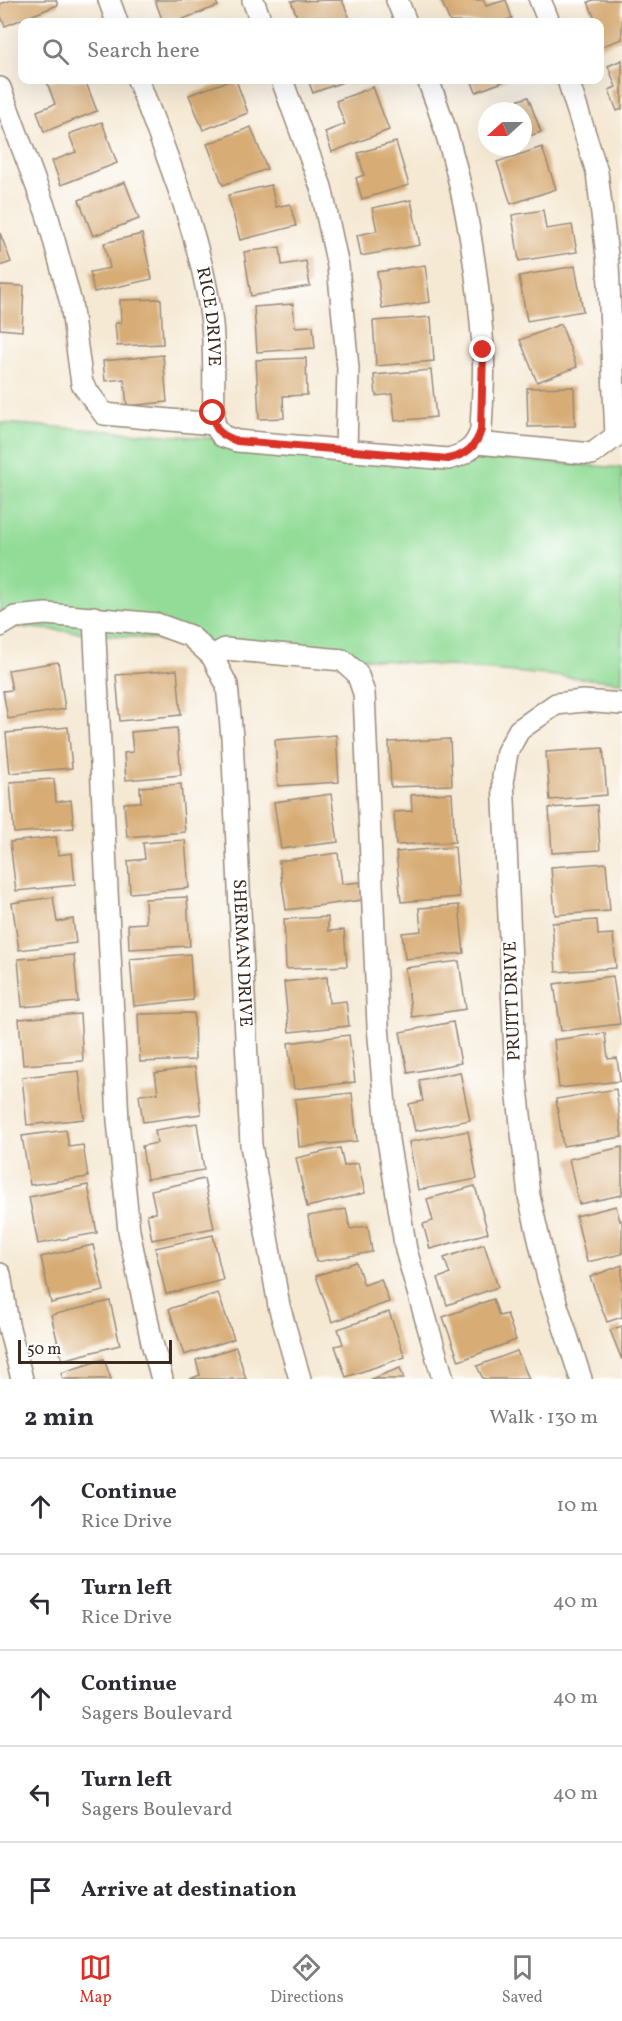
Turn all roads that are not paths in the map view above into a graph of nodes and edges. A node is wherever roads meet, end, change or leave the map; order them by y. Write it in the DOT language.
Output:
graph roads {
  1 [pos="109,0"];
  2 [pos="253,0"];
  3 [pos="397,0"];
  4 [pos="540,0"];
  5 [pos="116,18"];
  6 [pos="260,18"];
  7 [pos="404,18"];
  8 [pos="547,18"];
  9 [pos="140,84"];
  10 [pos="283,84"];
  11 [pos="430,84"];
  12 [pos="569,84"];
  13 [pos="0,88"];
  14 [pos="214,424"];
  15 [pos="477,443"];
  16 [pos="346,451"];
  17 [pos="94,617"];
  18 [pos="0,626"];
  19 [pos="212,656"];
  20 [pos="622,704"];
  21 [pos="0,1274"];
  22 [pos="22,1379"];
  23 [pos="162,1379"];
  24 [pos="300,1379"];
  25 [pos="443,1379"];
  26 [pos="581,1379"];
  1 -- 5 [label="street"];
  2 -- 6 [label="street"];
  3 -- 7 [label="street"];
  4 -- 8 [label="street"];
  9 -- 14 [label="street, RICE DRIVE"];
  10 -- 16 [label="street"];
  11 -- 15 [label="street"];
  12 -- 15 [label="street"];
  13 -- 14 [label="street"];
  14 -- 16 [label="street"];
  15 -- 16 [label="street"];
  17 -- 18 [label="street, SHERMAN DRIVE"];
  17 -- 19 [label="street, SHERMAN DRIVE"];
  17 -- 23 [label="street"];
  19 -- 24 [label="street, SHERMAN DRIVE"];
  19 -- 25 [label="street"];
  20 -- 26 [label="street, PRUITT DRIVE"];
  21 -- 22 [label="street"];
}
